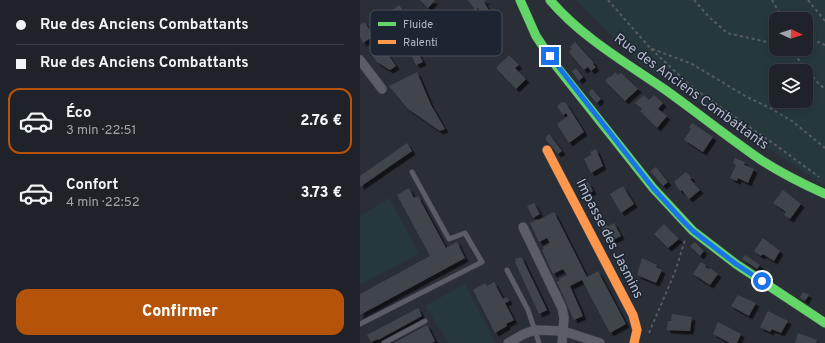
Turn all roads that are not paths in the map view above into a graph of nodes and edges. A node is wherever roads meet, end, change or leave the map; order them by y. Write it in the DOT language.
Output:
graph roads {
  1 [pos="520,0"];
  2 [pos="550,0"];
  3 [pos="360,60"];
  4 [pos="382,89"];
  5 [pos="547,150"];
  6 [pos="412,172"];
  7 [pos="825,194"];
  8 [pos="523,227"];
  9 [pos="507,270"];
  10 [pos="425,321"];
  11 [pos="825,323"];
  12 [pos="360,324"];
  13 [pos="535,330"];
  14 [pos="563,331"];
  15 [pos="384,343"];
  16 [pos="508,343"];
  17 [pos="539,343"];
  18 [pos="562,343"];
  19 [pos="600,343"];
  20 [pos="634,343"];
  1 -- 11 [label="street"];
  2 -- 7 [label="street, Rue des Anciens Combattants"];
  3 -- 4 [label="street"];
  5 -- 20 [label="street, Impasse des Jasmins"];
  6 -- 12 [label="lane"];
  8 -- 14 [label="street"];
  9 -- 13 [label="lane"];
  10 -- 15 [label="lane"];
  13 -- 14 [label="street"];
  13 -- 16 [label="street"];
  13 -- 17 [label="lane"];
  14 -- 18 [label="street"];
  14 -- 19 [label="street"];
}
